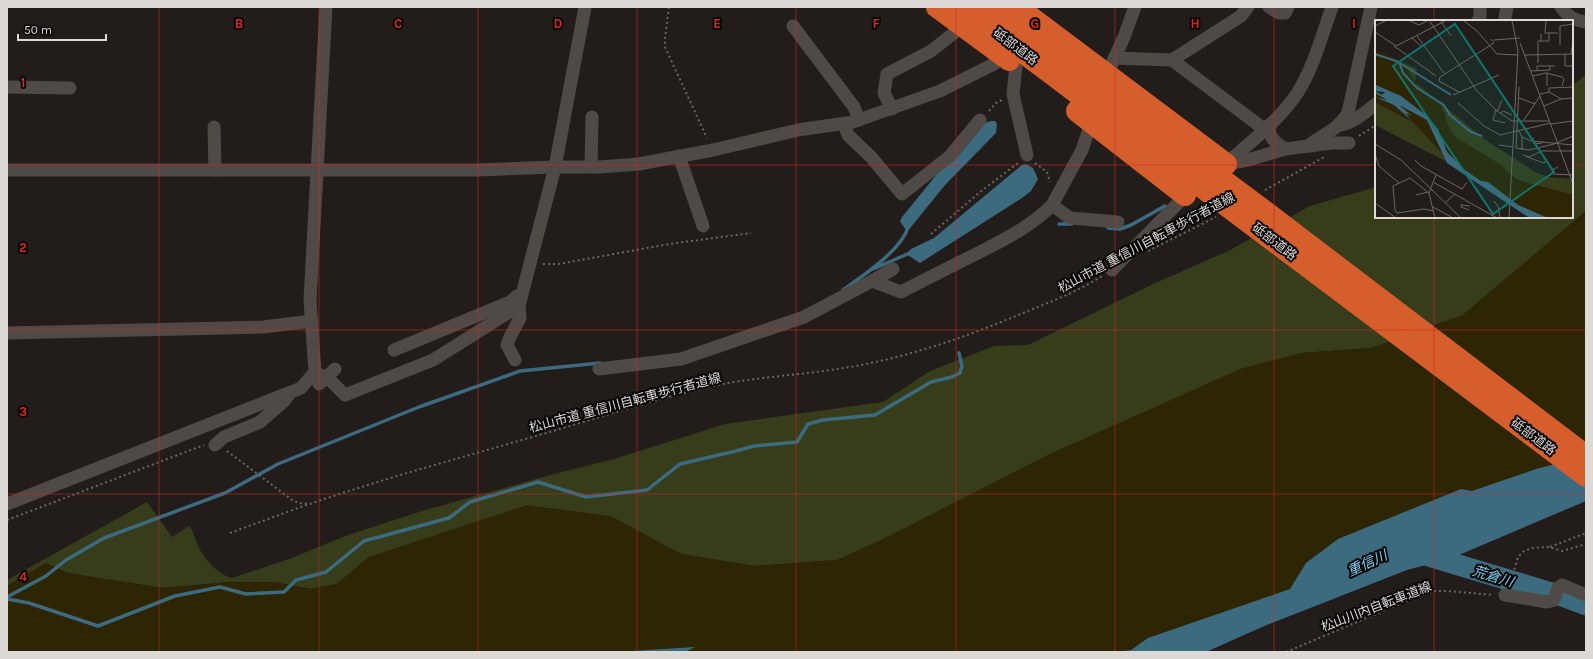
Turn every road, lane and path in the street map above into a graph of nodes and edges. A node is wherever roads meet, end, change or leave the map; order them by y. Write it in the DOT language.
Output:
graph roads {
  1 [pos="326,7"];
  2 [pos="585,7"];
  3 [pos="669,7"];
  4 [pos="937,7"];
  5 [pos="991,7"];
  6 [pos="1135,7"];
  7 [pos="1248,7"];
  8 [pos="1269,7"];
  9 [pos="1288,7"];
  10 [pos="1332,7"];
  11 [pos="1371,7"];
  12 [pos="1480,7"];
  13 [pos="1561,7"];
  14 [pos="1030,11"];
  15 [pos="963,17"];
  16 [pos="1478,20"];
  17 [pos="1586,22"];
  18 [pos="793,26"];
  19 [pos="1172,60"];
  20 [pos="1010,61"];
  21 [pos="1110,66"];
  22 [pos="7,87"];
  23 [pos="70,88"];
  24 [pos="1013,94"];
  25 [pos="1375,105"];
  26 [pos="892,109"];
  27 [pos="592,117"];
  28 [pos="859,120"];
  29 [pos="980,120"];
  30 [pos="1091,122"];
  31 [pos="844,124"];
  32 [pos="1340,125"];
  33 [pos="1375,126"];
  34 [pos="214,127"];
  35 [pos="1267,127"];
  36 [pos="1349,143"];
  37 [pos="1306,147"];
  38 [pos="1285,149"];
  39 [pos="713,150"];
  40 [pos="1027,155"];
  41 [pos="679,156"];
  42 [pos="1226,164"];
  43 [pos="555,167"];
  44 [pos="591,167"];
  45 [pos="317,169"];
  46 [pos="7,170"];
  47 [pos="215,170"];
  48 [pos="1263,192"];
  49 [pos="1185,195"];
  50 [pos="1054,202"];
  51 [pos="1222,213"];
  52 [pos="1118,222"];
  53 [pos="703,226"];
  54 [pos="750,233"];
  55 [pos="931,234"];
  56 [pos="1147,252"];
  57 [pos="532,257"];
  58 [pos="893,269"];
  59 [pos="1112,270"];
  60 [pos="872,281"];
  61 [pos="523,290"];
  62 [pos="519,306"];
  63 [pos="312,321"];
  64 [pos="7,333"];
  65 [pos="394,350"];
  66 [pos="515,360"];
  67 [pos="599,368"];
  68 [pos="335,369"];
  69 [pos="320,375"];
  70 [pos="296,390"];
  71 [pos="215,445"];
  72 [pos="1586,456"];
  73 [pos="1586,476"];
  74 [pos="7,504"];
  75 [pos="310,504"];
  76 [pos="7,520"];
  77 [pos="230,533"];
  78 [pos="1586,533"];
  79 [pos="1586,544"];
  80 [pos="1549,547"];
  81 [pos="1507,591"];
  82 [pos="1586,595"];
  83 [pos="1286,652"];
  1 -- 45 [label="street"];
  2 -- 43 [label="street"];
  3 -- 39 [label="path"];
  4 -- 15 [label="highway"];
  5 -- 72 [label="highway, 砥部道路"];
  6 -- 21 [label="street"];
  7 -- 19 [label="street"];
  8 -- 9 [label="street"];
  10 -- 35 [label="street"];
  11 -- 32 [label="street"];
  12 -- 16 [label="street"];
  13 -- 17 [label="street"];
  14 -- 20 [label="street"];
  14 -- 21 [label="highway"];
  15 -- 20 [label="highway"];
  15 -- 26 [label="street"];
  15 -- 73 [label="highway, 砥部道路"];
  18 -- 28 [label="street"];
  19 -- 21 [label="street"];
  19 -- 35 [label="street"];
  20 -- 24 [label="street"];
  20 -- 26 [label="street"];
  20 -- 30 [label="highway"];
  21 -- 30 [label="street"];
  21 -- 42 [label="highway"];
  22 -- 23 [label="street"];
  24 -- 29 [label="path"];
  24 -- 40 [label="street"];
  25 -- 32 [label="street"];
  26 -- 28 [label="street"];
  27 -- 44 [label="street"];
  28 -- 31 [label="street"];
  29 -- 31 [label="street"];
  30 -- 49 [label="highway"];
  30 -- 50 [label="street"];
  31 -- 39 [label="street"];
  32 -- 37 [label="street"];
  33 -- 36 [label="path"];
  34 -- 47 [label="street"];
  35 -- 38 [label="street"];
  35 -- 42 [label="street"];
  36 -- 37 [label="street"];
  36 -- 48 [label="path"];
  37 -- 38 [label="street"];
  38 -- 42 [label="street"];
  39 -- 41 [label="street"];
  40 -- 50 [label="path"];
  40 -- 55 [label="path"];
  41 -- 44 [label="street"];
  41 -- 53 [label="street"];
  42 -- 49 [label="street"];
  43 -- 44 [label="street"];
  43 -- 45 [label="street"];
  43 -- 57 [label="street"];
  45 -- 47 [label="street"];
  45 -- 63 [label="street"];
  46 -- 47 [label="street"];
  49 -- 59 [label="street"];
  50 -- 52 [label="street"];
  50 -- 60 [label="street"];
  51 -- 56 [label="path, 松山市道 重信川自転車歩行者道線"];
  54 -- 57 [label="path"];
  57 -- 61 [label="street"];
  58 -- 60 [label="street"];
  59 -- 75 [label="path, 松山市道 重信川自転車歩行者道線"];
  60 -- 67 [label="street"];
  61 -- 62 [label="street"];
  61 -- 65 [label="street"];
  62 -- 66 [label="street"];
  62 -- 69 [label="street"];
  63 -- 64 [label="street"];
  63 -- 69 [label="street"];
  68 -- 69 [label="street"];
  69 -- 70 [label="street"];
  70 -- 71 [label="street"];
  70 -- 74 [label="street"];
  71 -- 75 [label="path"];
  71 -- 76 [label="path"];
  75 -- 77 [label="path, 松山市道 重信川自転車歩行者道線"];
  78 -- 80 [label="path"];
  79 -- 80 [label="path"];
  80 -- 81 [label="path"];
  81 -- 82 [label="street"];
  81 -- 83 [label="path, 松山川内自転車道線"];
}
